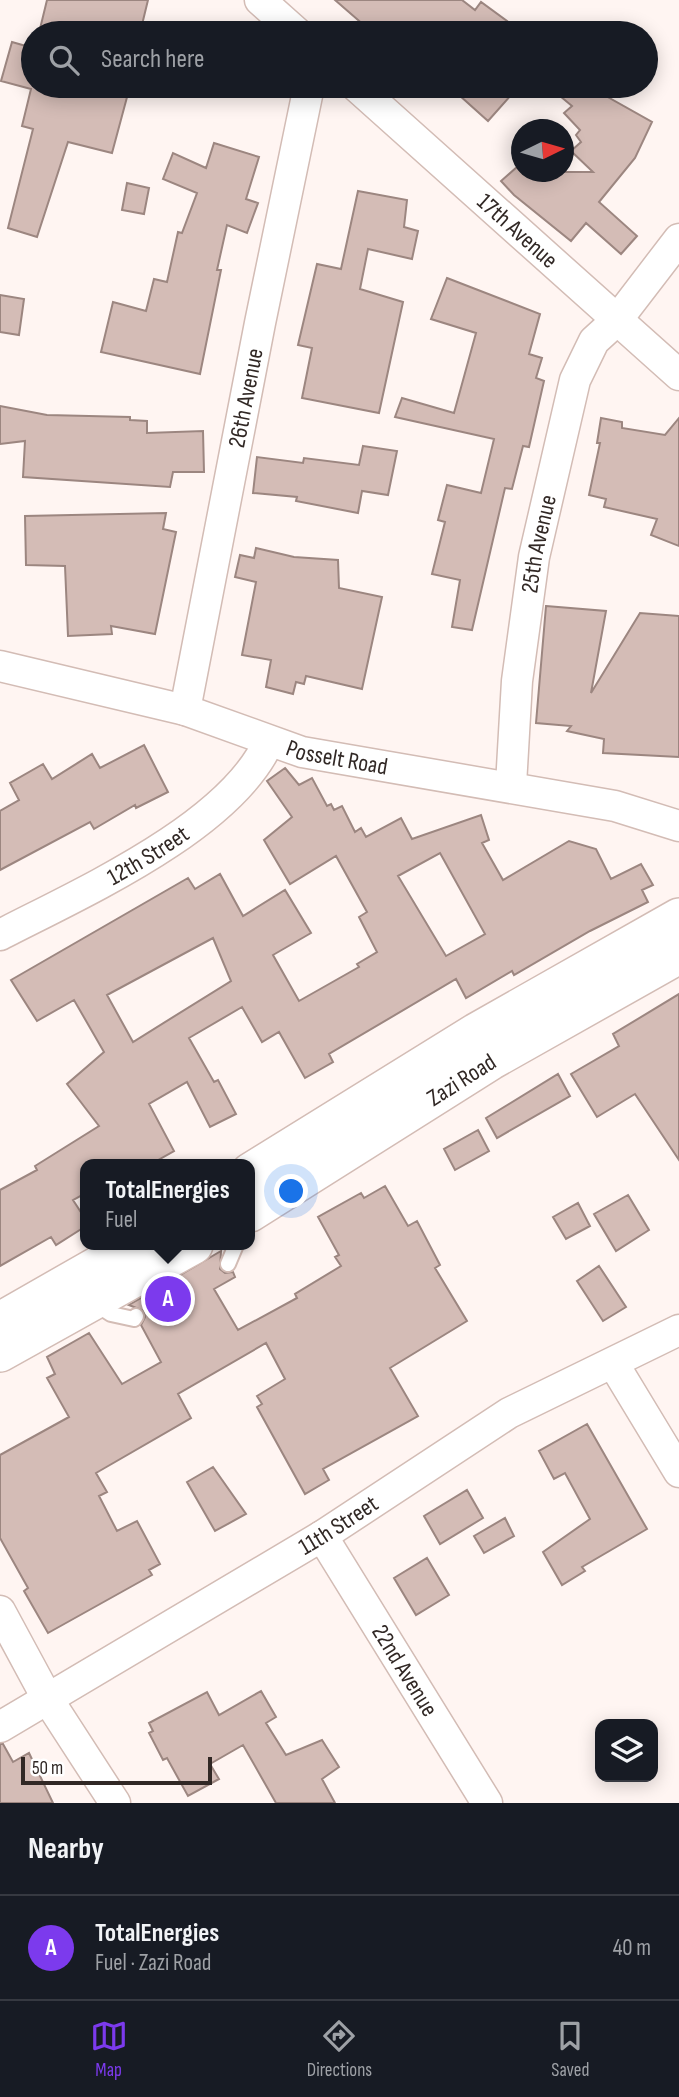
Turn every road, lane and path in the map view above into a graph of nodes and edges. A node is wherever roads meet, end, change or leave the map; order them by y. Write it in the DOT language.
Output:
graph roads {
  1 [pos="260,0"];
  2 [pos="284,21"];
  3 [pos="307,98"];
  4 [pos="369,98"];
  5 [pos="679,239"];
  6 [pos="617,320"];
  7 [pos="679,375"];
  8 [pos="0,666"];
  9 [pos="185,710"];
  10 [pos="269,741"];
  11 [pos="511,785"];
  12 [pos="679,826"];
  13 [pos="679,917"];
  14 [pos="0,935"];
  15 [pos="679,955"];
  16 [pos="255,1169"];
  17 [pos="255,1210"];
  18 [pos="124,1250"];
  19 [pos="185,1250"];
  20 [pos="235,1250"];
  21 [pos="228,1264"];
  22 [pos="93,1302"];
  23 [pos="136,1316"];
  24 [pos="0,1321"];
  25 [pos="679,1330"];
  26 [pos="0,1353"];
  27 [pos="613,1363"];
  28 [pos="679,1472"];
  29 [pos="323,1535"];
  30 [pos="0,1611"];
  31 [pos="47,1698"];
  32 [pos="0,1727"];
  33 [pos="116,1803"];
  34 [pos="487,1803"];
  1 -- 2 [label="street"];
  3 -- 9 [label="street, 26th Avenue"];
  4 -- 6 [label="street, 17th Avenue"];
  5 -- 6 [label="street, 25th Avenue"];
  6 -- 7 [label="street, 17th Avenue"];
  6 -- 11 [label="street, 25th Avenue"];
  8 -- 9 [label="street, Posselt Road"];
  9 -- 10 [label="street, Posselt Road"];
  10 -- 11 [label="street, Posselt Road"];
  10 -- 14 [label="street, 12th Street"];
  11 -- 12 [label="street, Posselt Road"];
  13 -- 16 [label="street, Zazi Road"];
  15 -- 17 [label="street, Zazi Road"];
  18 -- 24 [label="street"];
  19 -- 22 [label="street"];
  20 -- 21 [label="lane"];
  22 -- 23 [label="lane"];
  22 -- 26 [label="street"];
  25 -- 27 [label="street, 11th Street"];
  27 -- 28 [label="street"];
  27 -- 29 [label="street, 11th Street"];
  29 -- 31 [label="street, 11th Street"];
  29 -- 34 [label="street, 22nd Avenue"];
  30 -- 31 [label="street"];
  31 -- 32 [label="street, 11th Street"];
  31 -- 33 [label="street"];
}
